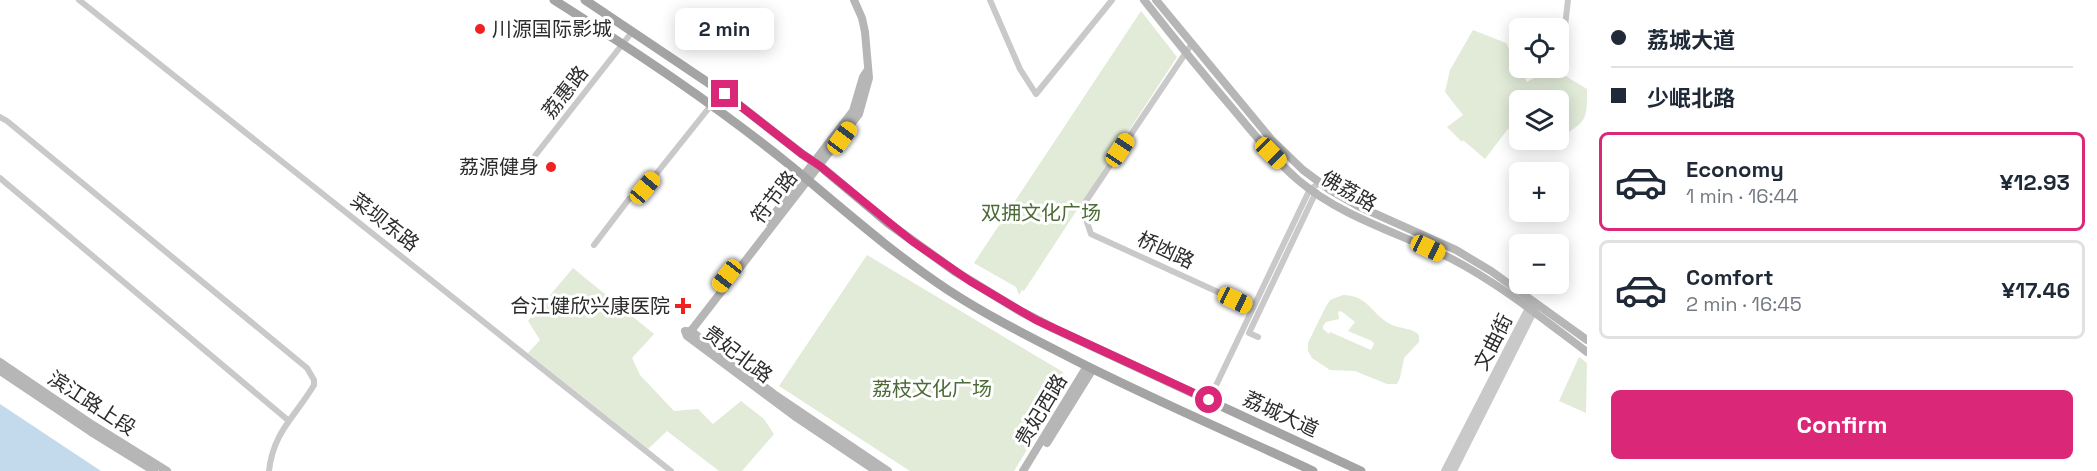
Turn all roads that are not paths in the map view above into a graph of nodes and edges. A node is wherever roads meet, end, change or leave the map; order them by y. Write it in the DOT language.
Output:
graph roads {
  1 [pos="79,0"];
  2 [pos="554,0"];
  3 [pos="585,0"];
  4 [pos="854,0"];
  5 [pos="990,0"];
  6 [pos="1112,0"];
  7 [pos="1144,0"];
  8 [pos="1156,0"];
  9 [pos="1568,0"];
  10 [pos="1566,18"];
  11 [pos="632,32"];
  12 [pos="623,43"];
  13 [pos="1191,45"];
  14 [pos="1185,53"];
  15 [pos="712,104"];
  16 [pos="0,117"];
  17 [pos="818,164"];
  18 [pos="524,171"];
  19 [pos="0,178"];
  20 [pos="806,179"];
  21 [pos="1320,183"];
  22 [pos="843,185"];
  23 [pos="1313,191"];
  24 [pos="830,200"];
  25 [pos="594,244"];
  26 [pos="956,272"];
  27 [pos="970,281"];
  28 [pos="946,288"];
  29 [pos="959,297"];
  30 [pos="1537,303"];
  31 [pos="1253,308"];
  32 [pos="1532,310"];
  33 [pos="688,332"];
  34 [pos="1258,337"];
  35 [pos="1587,340"];
  36 [pos="1587,352"];
  37 [pos="0,362"];
  38 [pos="1090,368"];
  39 [pos="0,371"];
  40 [pos="1209,400"];
  41 [pos="289,421"];
  42 [pos="873,469"];
  43 [pos="154,471"];
  44 [pos="167,471"];
  45 [pos="269,471"];
  46 [pos="670,471"];
  47 [pos="888,471"];
  48 [pos="1023,471"];
  49 [pos="1029,471"];
  50 [pos="1313,471"];
  51 [pos="1361,471"];
  52 [pos="1445,471"];
  53 [pos="1453,471"];
  1 -- 46 [label="street, 菜坝东路"];
  2 -- 12 [label="main road, 荔城大道"];
  3 -- 11 [label="main road, 荔城大道"];
  4 -- 17 [label="main road, 符节路"];
  5 -- 6 [label="street"];
  7 -- 14 [label="main road, 佛荔路"];
  8 -- 13 [label="main road, 佛荔路"];
  9 -- 10 [label="street"];
  11 -- 12 [label="street, 荔惠路"];
  11 -- 17 [label="main road, 荔城大道"];
  12 -- 15 [label="main road, 荔城大道"];
  12 -- 18 [label="street, 荔惠路"];
  13 -- 14 [label="street"];
  13 -- 21 [label="main road, 佛荔路"];
  14 -- 23 [label="main road, 佛荔路"];
  14 -- 31 [label="street, 桥凼路"];
  15 -- 20 [label="main road, 荔城大道"];
  15 -- 25 [label="street"];
  16 -- 41 [label="street"];
  17 -- 20 [label="main road, 符节路"];
  17 -- 22 [label="main road, 荔城大道"];
  19 -- 41 [label="street"];
  20 -- 24 [label="main road, 荔城大道"];
  20 -- 33 [label="main road, 符节路"];
  21 -- 23 [label="street"];
  21 -- 30 [label="main road, 佛荔路"];
  22 -- 24 [label="main road"];
  22 -- 26 [label="main road, 荔城大道"];
  23 -- 31 [label="street"];
  23 -- 32 [label="main road, 佛荔路"];
  23 -- 34 [label="street"];
  24 -- 28 [label="main road, 荔城大道"];
  26 -- 27 [label="main road, 荔城大道"];
  26 -- 28 [label="main road"];
  27 -- 29 [label="main road"];
  27 -- 40 [label="main road, 荔城大道"];
  28 -- 29 [label="main road, 荔城大道"];
  29 -- 38 [label="main road, 荔城大道"];
  30 -- 32 [label="street, 文曲街"];
  30 -- 35 [label="main road, 佛荔路"];
  31 -- 40 [label="street"];
  32 -- 36 [label="main road, 佛荔路"];
  32 -- 52 [label="street, 文曲街"];
  32 -- 53 [label="street, 文曲街"];
  33 -- 42 [label="main road, 贵妃北路"];
  37 -- 44 [label="main road, 滨江路上段"];
  38 -- 48 [label="main road, 贵妃西路"];
  38 -- 49 [label="main road, 贵妃西路"];
  38 -- 50 [label="main road, 荔城大道"];
  39 -- 43 [label="main road, 滨江路上段"];
  40 -- 51 [label="main road, 荔城大道"];
  41 -- 45 [label="street"];
  42 -- 47 [label="main road"];
}
